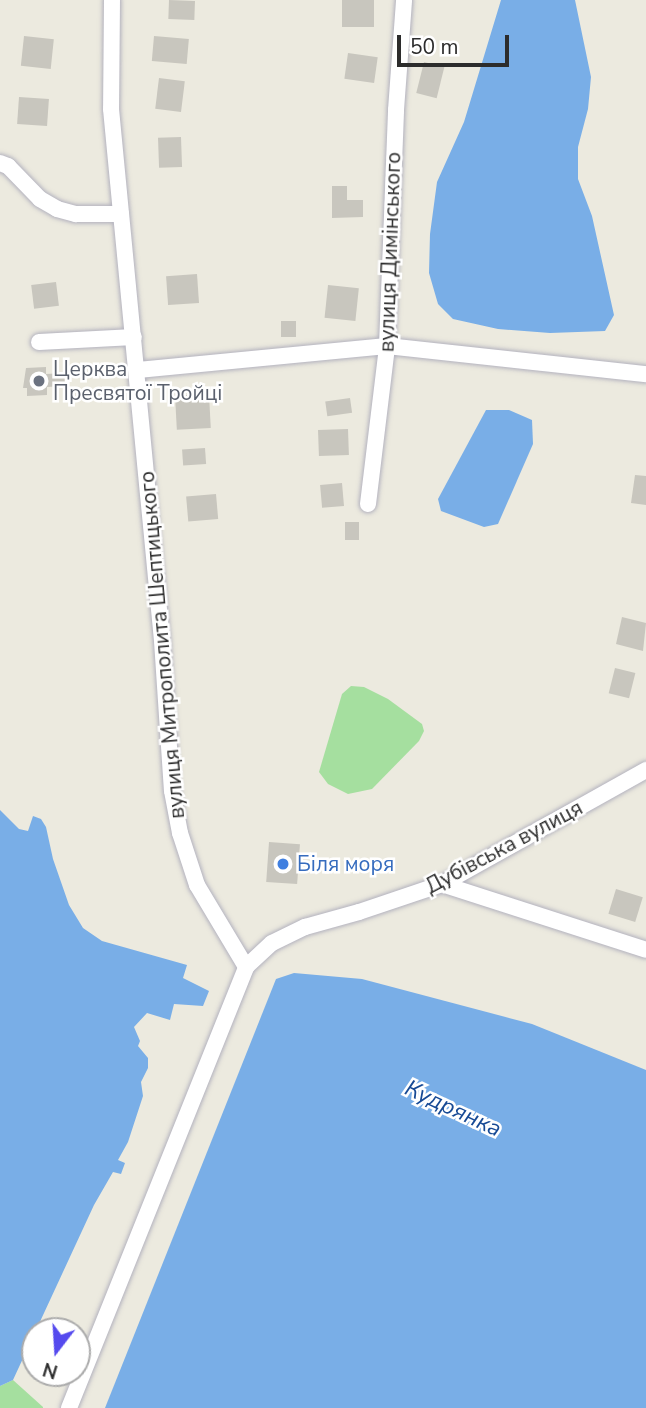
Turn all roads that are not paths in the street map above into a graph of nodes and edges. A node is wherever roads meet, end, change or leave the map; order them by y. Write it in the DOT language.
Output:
graph roads {
  1 [pos="112,0"];
  2 [pos="404,0"];
  3 [pos="0,163"];
  4 [pos="121,214"];
  5 [pos="134,337"];
  6 [pos="39,342"];
  7 [pos="387,346"];
  8 [pos="138,370"];
  9 [pos="646,374"];
  10 [pos="368,504"];
  11 [pos="645,766"];
  12 [pos="442,884"];
  13 [pos="646,950"];
  14 [pos="246,967"];
  15 [pos="69,1408"];
  1 -- 4 [label="street, вулиця Митрополита Шептицького"];
  2 -- 7 [label="street, вулиця Димінського"];
  3 -- 4 [label="street"];
  4 -- 5 [label="street, вулиця Митрополита Шептицького"];
  5 -- 6 [label="street"];
  5 -- 8 [label="street, вулиця Митрополита Шептицького"];
  7 -- 8 [label="street"];
  7 -- 9 [label="street"];
  7 -- 10 [label="street, вулиця Димінського"];
  8 -- 14 [label="street, вулиця Митрополита Шептицького"];
  11 -- 12 [label="street, Дубівська вулиця"];
  12 -- 13 [label="street"];
  12 -- 14 [label="street, Дубівська вулиця"];
  14 -- 15 [label="street"];
}
